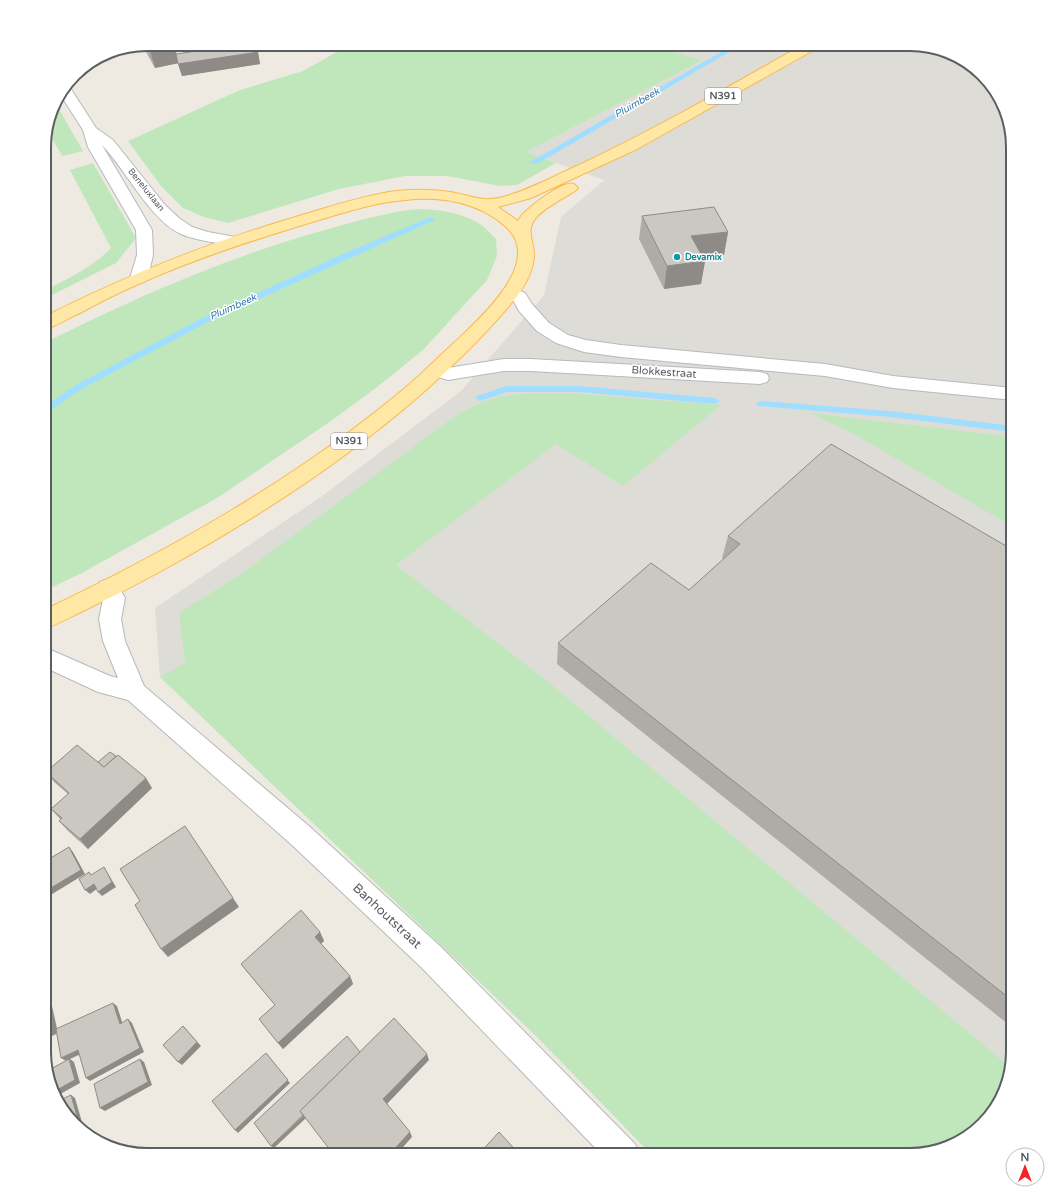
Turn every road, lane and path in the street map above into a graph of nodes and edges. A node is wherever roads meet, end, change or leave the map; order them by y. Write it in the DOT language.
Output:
graph roads {
  1 [pos="802,51"];
  2 [pos="67,93"];
  3 [pos="90,130"];
  4 [pos="632,146"];
  5 [pos="482,205"];
  6 [pos="522,233"];
  7 [pos="235,242"];
  8 [pos="138,278"];
  9 [pos="511,292"];
  10 [pos="51,321"];
  11 [pos="435,370"];
  12 [pos="893,382"];
  13 [pos="1006,393"];
  14 [pos="108,588"];
  15 [pos="51,616"];
  16 [pos="51,659"];
  17 [pos="135,692"];
  18 [pos="617,1148"];
  1 -- 4 [label="main road, N391"];
  2 -- 3 [label="street, Beneluxlaan"];
  3 -- 7 [label="street, Beneluxlaan"];
  3 -- 8 [label="street, Beneluxlaan"];
  4 -- 5 [label="main road, N391"];
  4 -- 6 [label="main road, N391"];
  5 -- 6 [label="main road, N391"];
  5 -- 7 [label="main road, N391"];
  6 -- 9 [label="main road, N391"];
  7 -- 8 [label="main road, N391"];
  8 -- 10 [label="main road, N391"];
  9 -- 11 [label="main road, N391"];
  9 -- 12 [label="street, Blokkestraat"];
  11 -- 12 [label="street, Blokkestraat"];
  11 -- 14 [label="main road, N391"];
  12 -- 13 [label="street, Blokkestraat"];
  14 -- 15 [label="main road, N391"];
  14 -- 17 [label="street, Banhoutstraat"];
  16 -- 17 [label="street, Banhoutstraat"];
  17 -- 18 [label="street, Banhoutstraat"];
}
